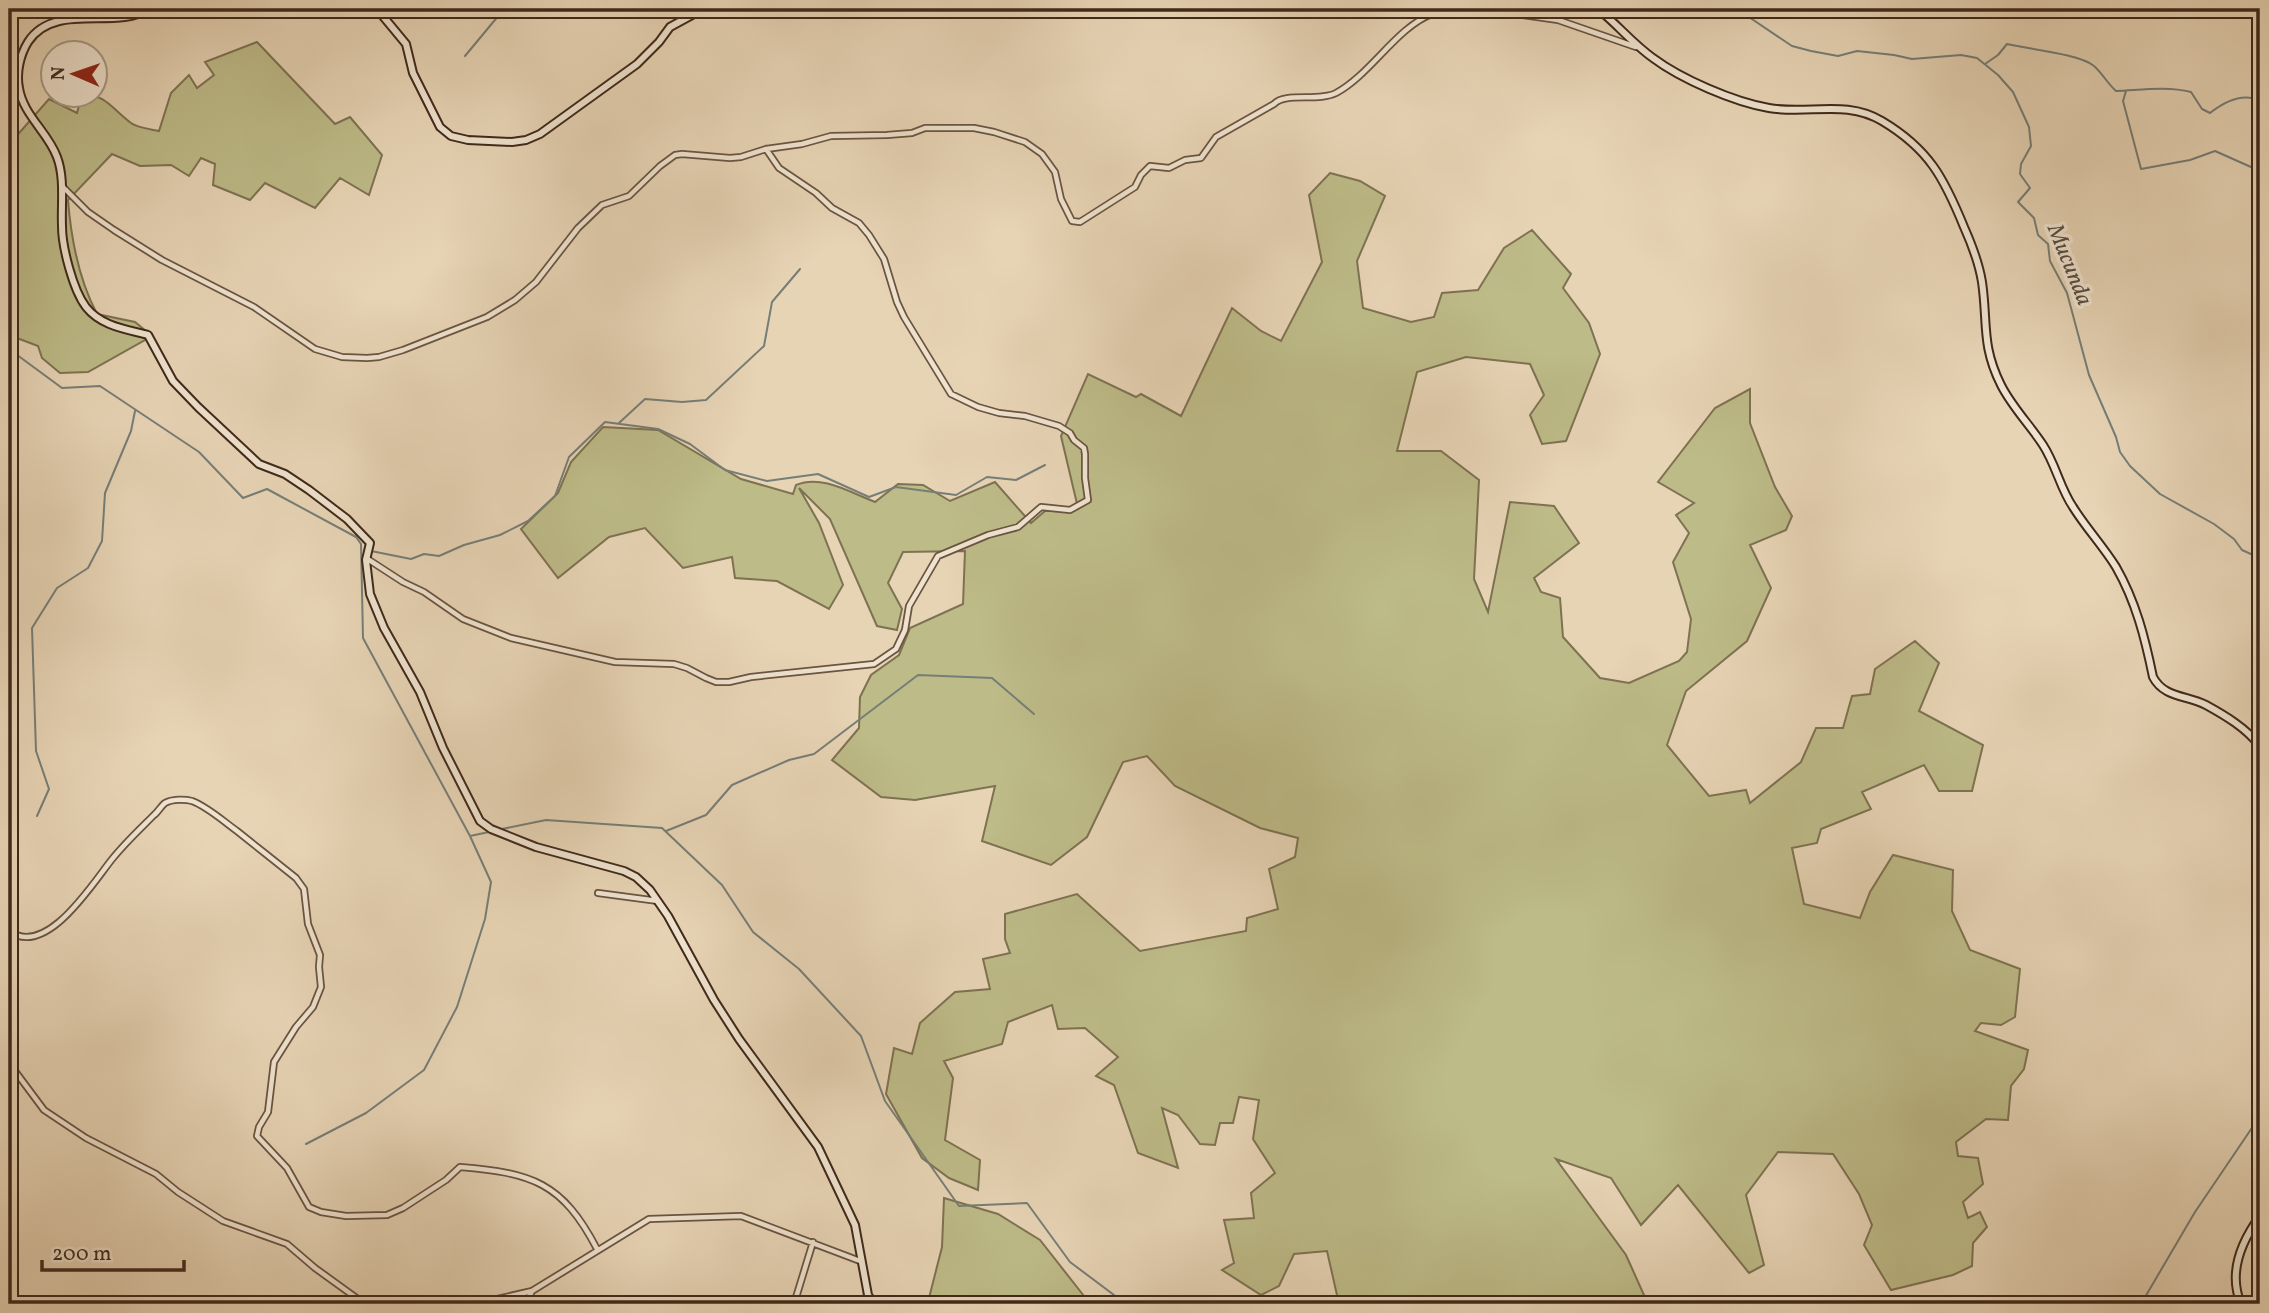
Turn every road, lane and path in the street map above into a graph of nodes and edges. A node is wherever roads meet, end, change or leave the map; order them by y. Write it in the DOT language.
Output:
graph roads {
  1 [pos="147,9"];
  2 [pos="377,9"];
  3 [pos="703,9"];
  4 [pos="1458,9"];
  5 [pos="1481,9"];
  6 [pos="1598,9"];
  7 [pos="1642,49"];
  8 [pos="766,149"];
  9 [pos="61,185"];
  10 [pos="367,557"];
  11 [pos="2260,746"];
  12 [pos="598,893"];
  13 [pos="658,901"];
  14 [pos="9,931"];
  15 [pos="9,1063"];
  16 [pos="2260,1216"];
  17 [pos="813,1242"];
  18 [pos="597,1249"];
  19 [pos="860,1261"];
  20 [pos="533,1290"];
  21 [pos="360,1303"];
  22 [pos="30,1304"];
  23 [pos="86,1304"];
  24 [pos="422,1304"];
  25 [pos="475,1304"];
  26 [pos="526,1304"];
  27 [pos="794,1304"];
  28 [pos="874,1304"];
  29 [pos="2241,1304"];
  1 -- 9 [label="street"];
  2 -- 3 [label="street"];
  4 -- 8 [label="street"];
  5 -- 7 [label="street"];
  6 -- 7 [label="street"];
  7 -- 11 [label="street"];
  8 -- 9 [label="street"];
  8 -- 10 [label="street"];
  9 -- 10 [label="street"];
  10 -- 13 [label="street"];
  12 -- 13 [label="street"];
  13 -- 19 [label="street"];
  14 -- 18 [label="street"];
  15 -- 21 [label="street"];
  16 -- 29 [label="street"];
  17 -- 18 [label="street"];
  17 -- 19 [label="street"];
  17 -- 27 [label="street"];
  18 -- 20 [label="street"];
  19 -- 28 [label="street"];
  20 -- 25 [label="street"];
  20 -- 26 [label="street"];
  21 -- 24 [label="street"];
  22 -- 23 [label="street"];
}
